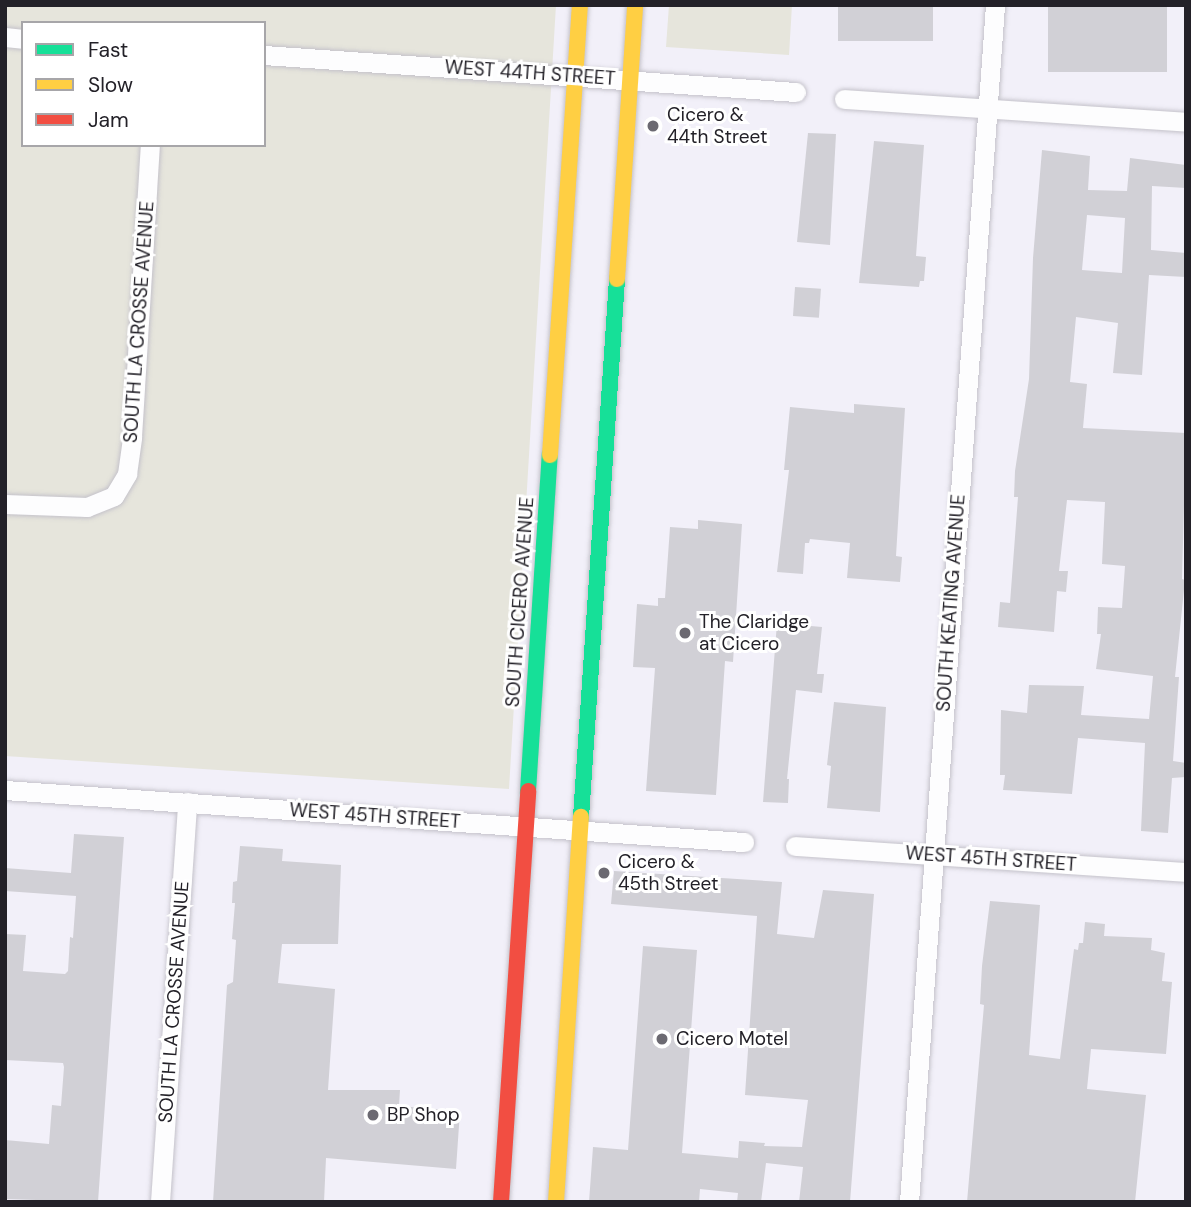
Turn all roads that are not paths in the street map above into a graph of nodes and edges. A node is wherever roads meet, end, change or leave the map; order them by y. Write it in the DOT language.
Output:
graph roads {
  1 [pos="580,5"];
  2 [pos="635,5"];
  3 [pos="995,5"];
  4 [pos="266,55"];
  5 [pos="576,77"];
  6 [pos="631,80"];
  7 [pos="796,92"];
  8 [pos="844,99"];
  9 [pos="988,108"];
  10 [pos="1186,122"];
  11 [pos="150,147"];
  12 [pos="5,504"];
  13 [pos="5,790"];
  14 [pos="187,802"];
  15 [pos="526,826"];
  16 [pos="582,830"];
  17 [pos="744,842"];
  18 [pos="795,846"];
  19 [pos="933,854"];
  20 [pos="1186,872"];
  21 [pos="160,1202"];
  22 [pos="501,1202"];
  23 [pos="556,1202"];
  24 [pos="909,1202"];
  1 -- 5 [label="main road, SOUTH CICERO AVENUE"];
  2 -- 6 [label="main road"];
  3 -- 9 [label="street, SOUTH KEATING AVENUE"];
  4 -- 5 [label="street, WEST 44TH STREET"];
  5 -- 6 [label="street, WEST 44TH STREET"];
  5 -- 15 [label="main road, SOUTH CICERO AVENUE"];
  6 -- 7 [label="street, WEST 44TH STREET"];
  6 -- 16 [label="main road"];
  8 -- 9 [label="street"];
  9 -- 10 [label="street"];
  9 -- 19 [label="street, SOUTH KEATING AVENUE"];
  11 -- 12 [label="street, SOUTH LA CROSSE AVENUE"];
  13 -- 14 [label="street, WEST 45TH STREET"];
  14 -- 15 [label="street, WEST 45TH STREET"];
  14 -- 21 [label="street, SOUTH LA CROSSE AVENUE"];
  15 -- 16 [label="street, WEST 45TH STREET"];
  15 -- 22 [label="main road, SOUTH CICERO AVENUE"];
  16 -- 17 [label="street, WEST 45TH STREET"];
  16 -- 23 [label="main road"];
  18 -- 19 [label="street, WEST 45TH STREET"];
  19 -- 20 [label="street, WEST 45TH STREET"];
  19 -- 24 [label="street, SOUTH KEATING AVENUE"];
}
